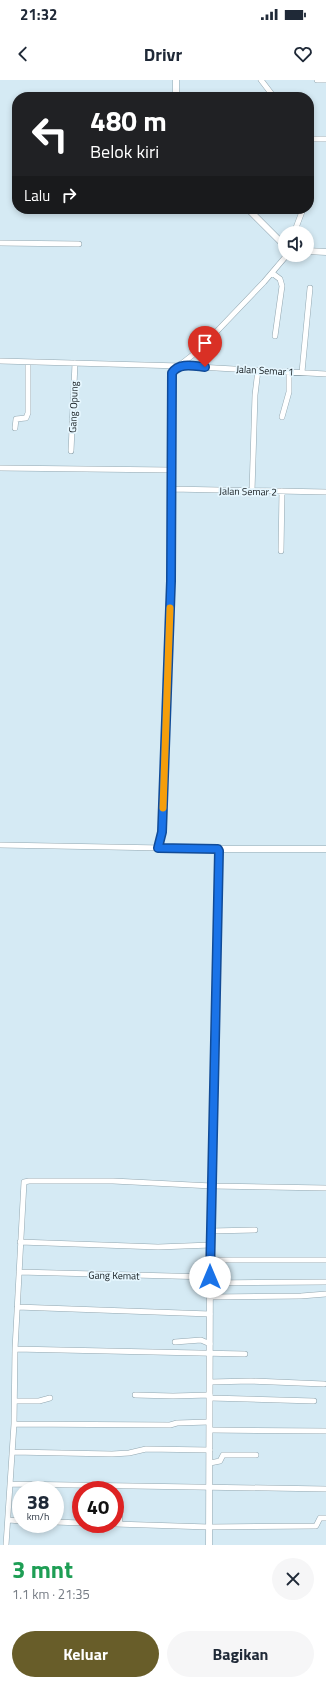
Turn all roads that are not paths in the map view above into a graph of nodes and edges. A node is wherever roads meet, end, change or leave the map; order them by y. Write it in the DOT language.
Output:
graph roads {
  1 [pos="176,80"];
  2 [pos="261,80"];
  3 [pos="317,80"];
  4 [pos="326,80"];
  5 [pos="176,92"];
  6 [pos="270,92"];
  7 [pos="314,139"];
  8 [pos="326,139"];
  9 [pos="255,214"];
  10 [pos="301,214"];
  11 [pos="297,226"];
  12 [pos="278,239"];
  13 [pos="0,243"];
  14 [pos="79,244"];
  15 [pos="314,251"];
  16 [pos="326,252"];
  17 [pos="281,262"];
  18 [pos="272,273"];
  19 [pos="310,288"];
  20 [pos="275,336"];
  21 [pos="0,361"];
  22 [pos="28,362"];
  23 [pos="74,363"];
  24 [pos="181,366"];
  25 [pos="258,370"];
  26 [pos="289,371"];
  27 [pos="302,372"];
  28 [pos="326,374"];
  29 [pos="282,417"];
  30 [pos="15,428"];
  31 [pos="71,451"];
  32 [pos="0,468"];
  33 [pos="171,470"];
  34 [pos="171,490"];
  35 [pos="252,491"];
  36 [pos="282,492"];
  37 [pos="326,492"];
  38 [pos="281,551"];
  39 [pos="0,845"];
  40 [pos="158,848"];
  41 [pos="218,849"];
  42 [pos="326,849"];
  43 [pos="212,1186"];
  44 [pos="326,1188"];
  45 [pos="255,1230"];
  46 [pos="211,1231"];
  47 [pos="20,1242"];
  48 [pos="211,1245"];
  49 [pos="210,1260"];
  50 [pos="326,1260"];
  51 [pos="19,1272"];
  52 [pos="210,1280"];
  53 [pos="326,1282"];
  54 [pos="326,1294"];
  55 [pos="210,1297"];
  56 [pos="17,1308"];
  57 [pos="210,1314"];
  58 [pos="175,1342"];
  59 [pos="210,1344"];
  60 [pos="15,1349"];
  61 [pos="210,1353"];
  62 [pos="245,1354"];
  63 [pos="210,1382"];
  64 [pos="324,1384"];
  65 [pos="135,1395"];
  66 [pos="210,1396"];
  67 [pos="50,1398"];
  68 [pos="15,1401"];
  69 [pos="314,1401"];
  70 [pos="209,1422"];
  71 [pos="14,1424"];
  72 [pos="210,1430"];
  73 [pos="326,1431"];
  74 [pos="210,1450"];
  75 [pos="13,1452"];
  76 [pos="256,1455"];
  77 [pos="210,1462"];
  78 [pos="11,1484"];
  79 [pos="210,1488"];
  80 [pos="326,1489"];
  81 [pos="326,1518"];
  82 [pos="9,1520"];
  83 [pos="12,1520"];
  84 [pos="124,1524"];
  85 [pos="209,1527"];
  86 [pos="6,1545"];
  87 [pos="209,1545"];
  1 -- 5 [label="street"];
  2 -- 6 [label="street"];
  3 -- 4 [label="street"];
  7 -- 8 [label="street"];
  9 -- 12 [label="street"];
  10 -- 11 [label="street"];
  13 -- 14 [label="street"];
  15 -- 16 [label="street"];
  17 -- 18 [label="street"];
  18 -- 20 [label="street"];
  18 -- 24 [label="street"];
  19 -- 27 [label="street"];
  21 -- 22 [label="street, Jalan Semar 1"];
  22 -- 23 [label="street, Jalan Semar 1"];
  22 -- 30 [label="street"];
  23 -- 24 [label="street, Jalan Semar 1"];
  23 -- 31 [label="street, Gang Opung"];
  24 -- 25 [label="street, Jalan Semar 1"];
  24 -- 33 [label="street"];
  25 -- 26 [label="street, Jalan Semar 1"];
  25 -- 35 [label="street"];
  26 -- 27 [label="street, Jalan Semar 1"];
  26 -- 29 [label="street"];
  27 -- 28 [label="street, Jalan Semar 1"];
  32 -- 33 [label="street"];
  33 -- 34 [label="street"];
  34 -- 35 [label="street, Jalan Semar 2"];
  34 -- 40 [label="street"];
  35 -- 36 [label="street, Jalan Semar 2"];
  36 -- 37 [label="street, Jalan Semar 2"];
  36 -- 38 [label="street"];
  39 -- 40 [label="street"];
  40 -- 41 [label="street"];
  41 -- 42 [label="street"];
  41 -- 43 [label="street"];
  43 -- 44 [label="street"];
  43 -- 46 [label="street"];
  43 -- 47 [label="street"];
  45 -- 46 [label="street"];
  46 -- 48 [label="street"];
  47 -- 48 [label="street"];
  47 -- 51 [label="street"];
  48 -- 49 [label="street"];
  49 -- 50 [label="street"];
  49 -- 52 [label="street"];
  51 -- 52 [label="street, Gang Kemat"];
  51 -- 56 [label="street"];
  52 -- 53 [label="street, Gang Kemat"];
  52 -- 55 [label="street"];
  54 -- 55 [label="street"];
  55 -- 57 [label="street"];
  56 -- 57 [label="street"];
  56 -- 60 [label="street"];
  57 -- 59 [label="street"];
  58 -- 59 [label="street"];
  59 -- 61 [label="street"];
  60 -- 61 [label="street"];
  60 -- 68 [label="street"];
  61 -- 62 [label="street"];
  61 -- 63 [label="street"];
  63 -- 64 [label="street"];
  63 -- 66 [label="street"];
  65 -- 66 [label="street"];
  66 -- 69 [label="street"];
  66 -- 70 [label="street"];
  67 -- 68 [label="street"];
  68 -- 71 [label="street"];
  70 -- 71 [label="street"];
  70 -- 72 [label="street"];
  71 -- 75 [label="street"];
  72 -- 73 [label="street"];
  72 -- 74 [label="street"];
  74 -- 75 [label="street"];
  74 -- 77 [label="street"];
  75 -- 78 [label="street"];
  76 -- 77 [label="street"];
  77 -- 79 [label="street"];
  78 -- 79 [label="street"];
  78 -- 82 [label="street"];
  79 -- 80 [label="street"];
  79 -- 85 [label="street"];
  81 -- 85 [label="street"];
  82 -- 83 [label="street"];
  82 -- 86 [label="street"];
  84 -- 85 [label="street"];
  85 -- 87 [label="street"];
}
